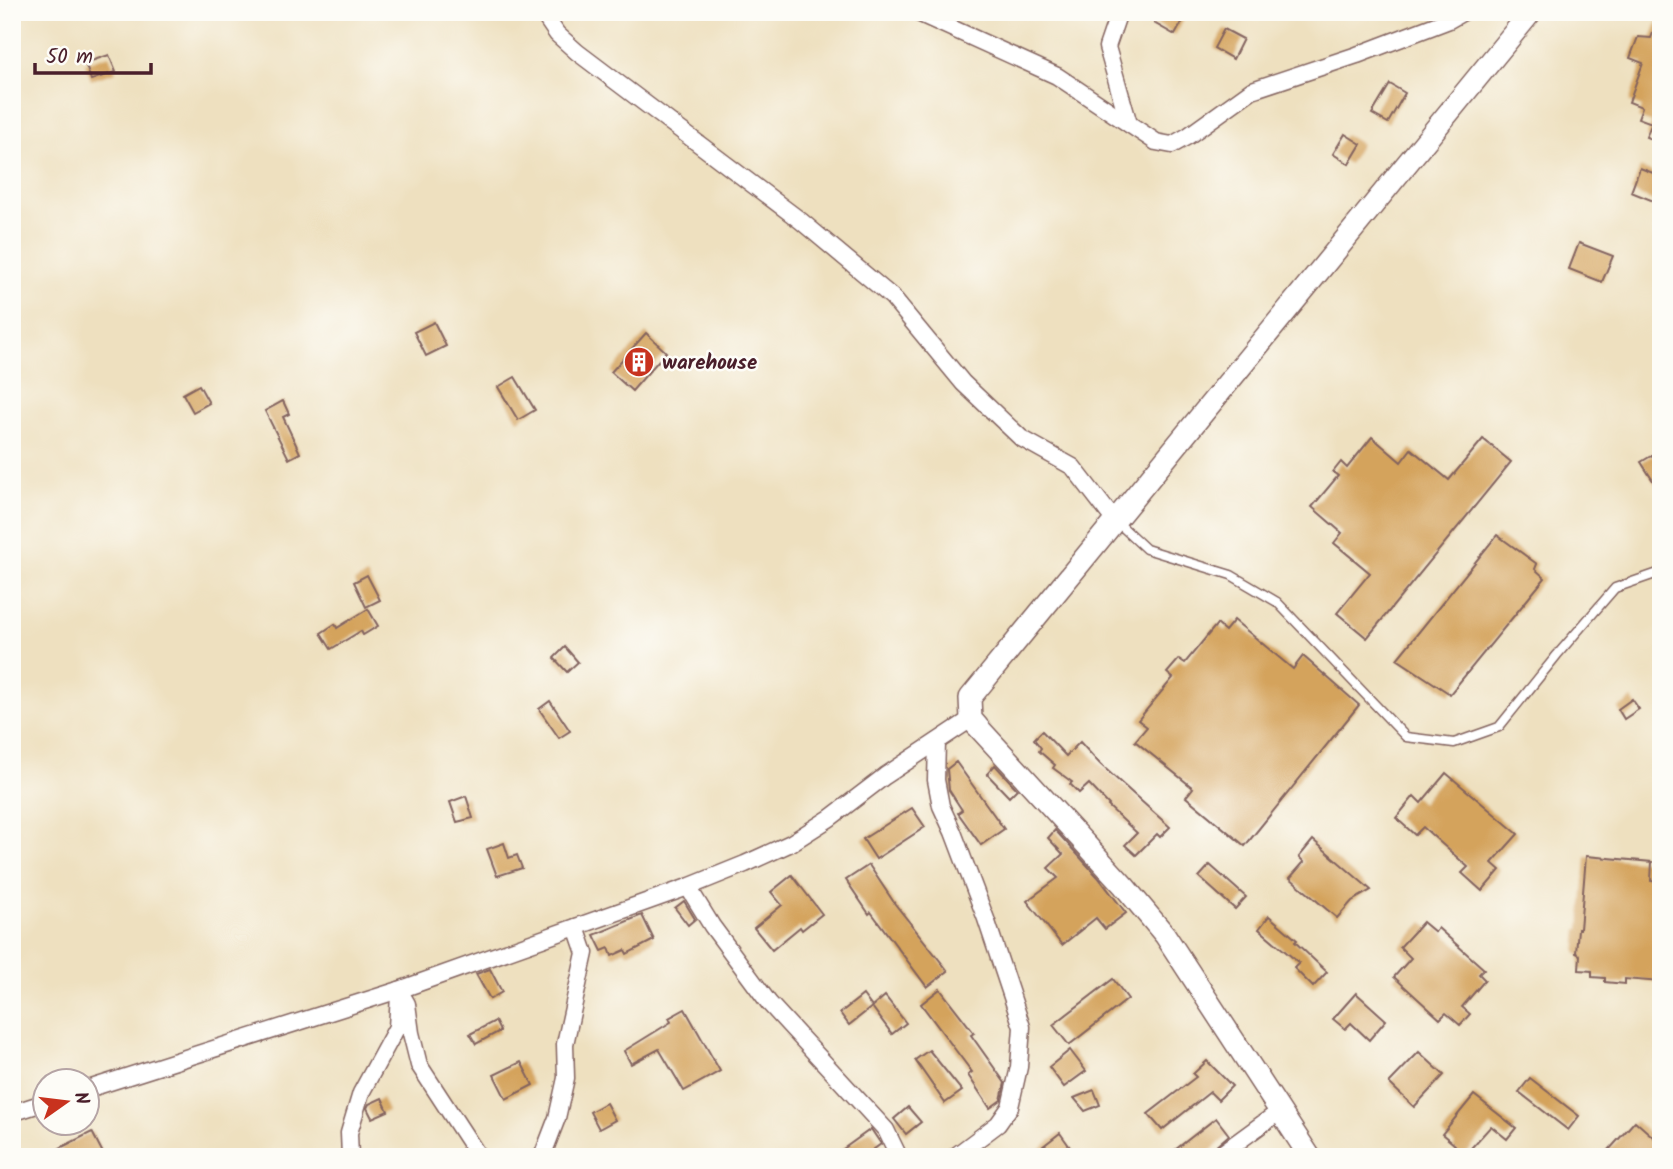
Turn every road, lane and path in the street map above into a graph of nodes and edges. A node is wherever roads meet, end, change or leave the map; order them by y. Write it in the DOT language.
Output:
graph roads {
  1 [pos="542,12"];
  2 [pos="916,12"];
  3 [pos="1119,12"];
  4 [pos="1463,12"];
  5 [pos="1531,12"];
  6 [pos="1129,124"];
  7 [pos="1114,520"];
  8 [pos="1661,572"];
  9 [pos="971,719"];
  10 [pos="937,742"];
  11 [pos="688,887"];
  12 [pos="576,927"];
  13 [pos="399,990"];
  14 [pos="102,1085"];
  15 [pos="32,1107"];
  16 [pos="1280,1111"];
  17 [pos="12,1113"];
  18 [pos="350,1157"];
  19 [pos="479,1157"];
  20 [pos="542,1157"];
  21 [pos="900,1157"];
  22 [pos="954,1157"];
  23 [pos="1217,1157"];
  24 [pos="1310,1157"];
  1 -- 7 [label="street"];
  2 -- 6 [label="street"];
  3 -- 6 [label="street"];
  4 -- 6 [label="street"];
  5 -- 7 [label="street"];
  7 -- 8 [label="lane"];
  7 -- 9 [label="street"];
  9 -- 10 [label="street"];
  9 -- 16 [label="street"];
  10 -- 11 [label="street"];
  10 -- 22 [label="street"];
  11 -- 12 [label="street"];
  11 -- 21 [label="street"];
  12 -- 13 [label="street"];
  12 -- 20 [label="street"];
  13 -- 14 [label="street"];
  13 -- 18 [label="street"];
  13 -- 19 [label="street"];
  15 -- 17 [label="street"];
  16 -- 23 [label="street"];
  16 -- 24 [label="street"];
}
